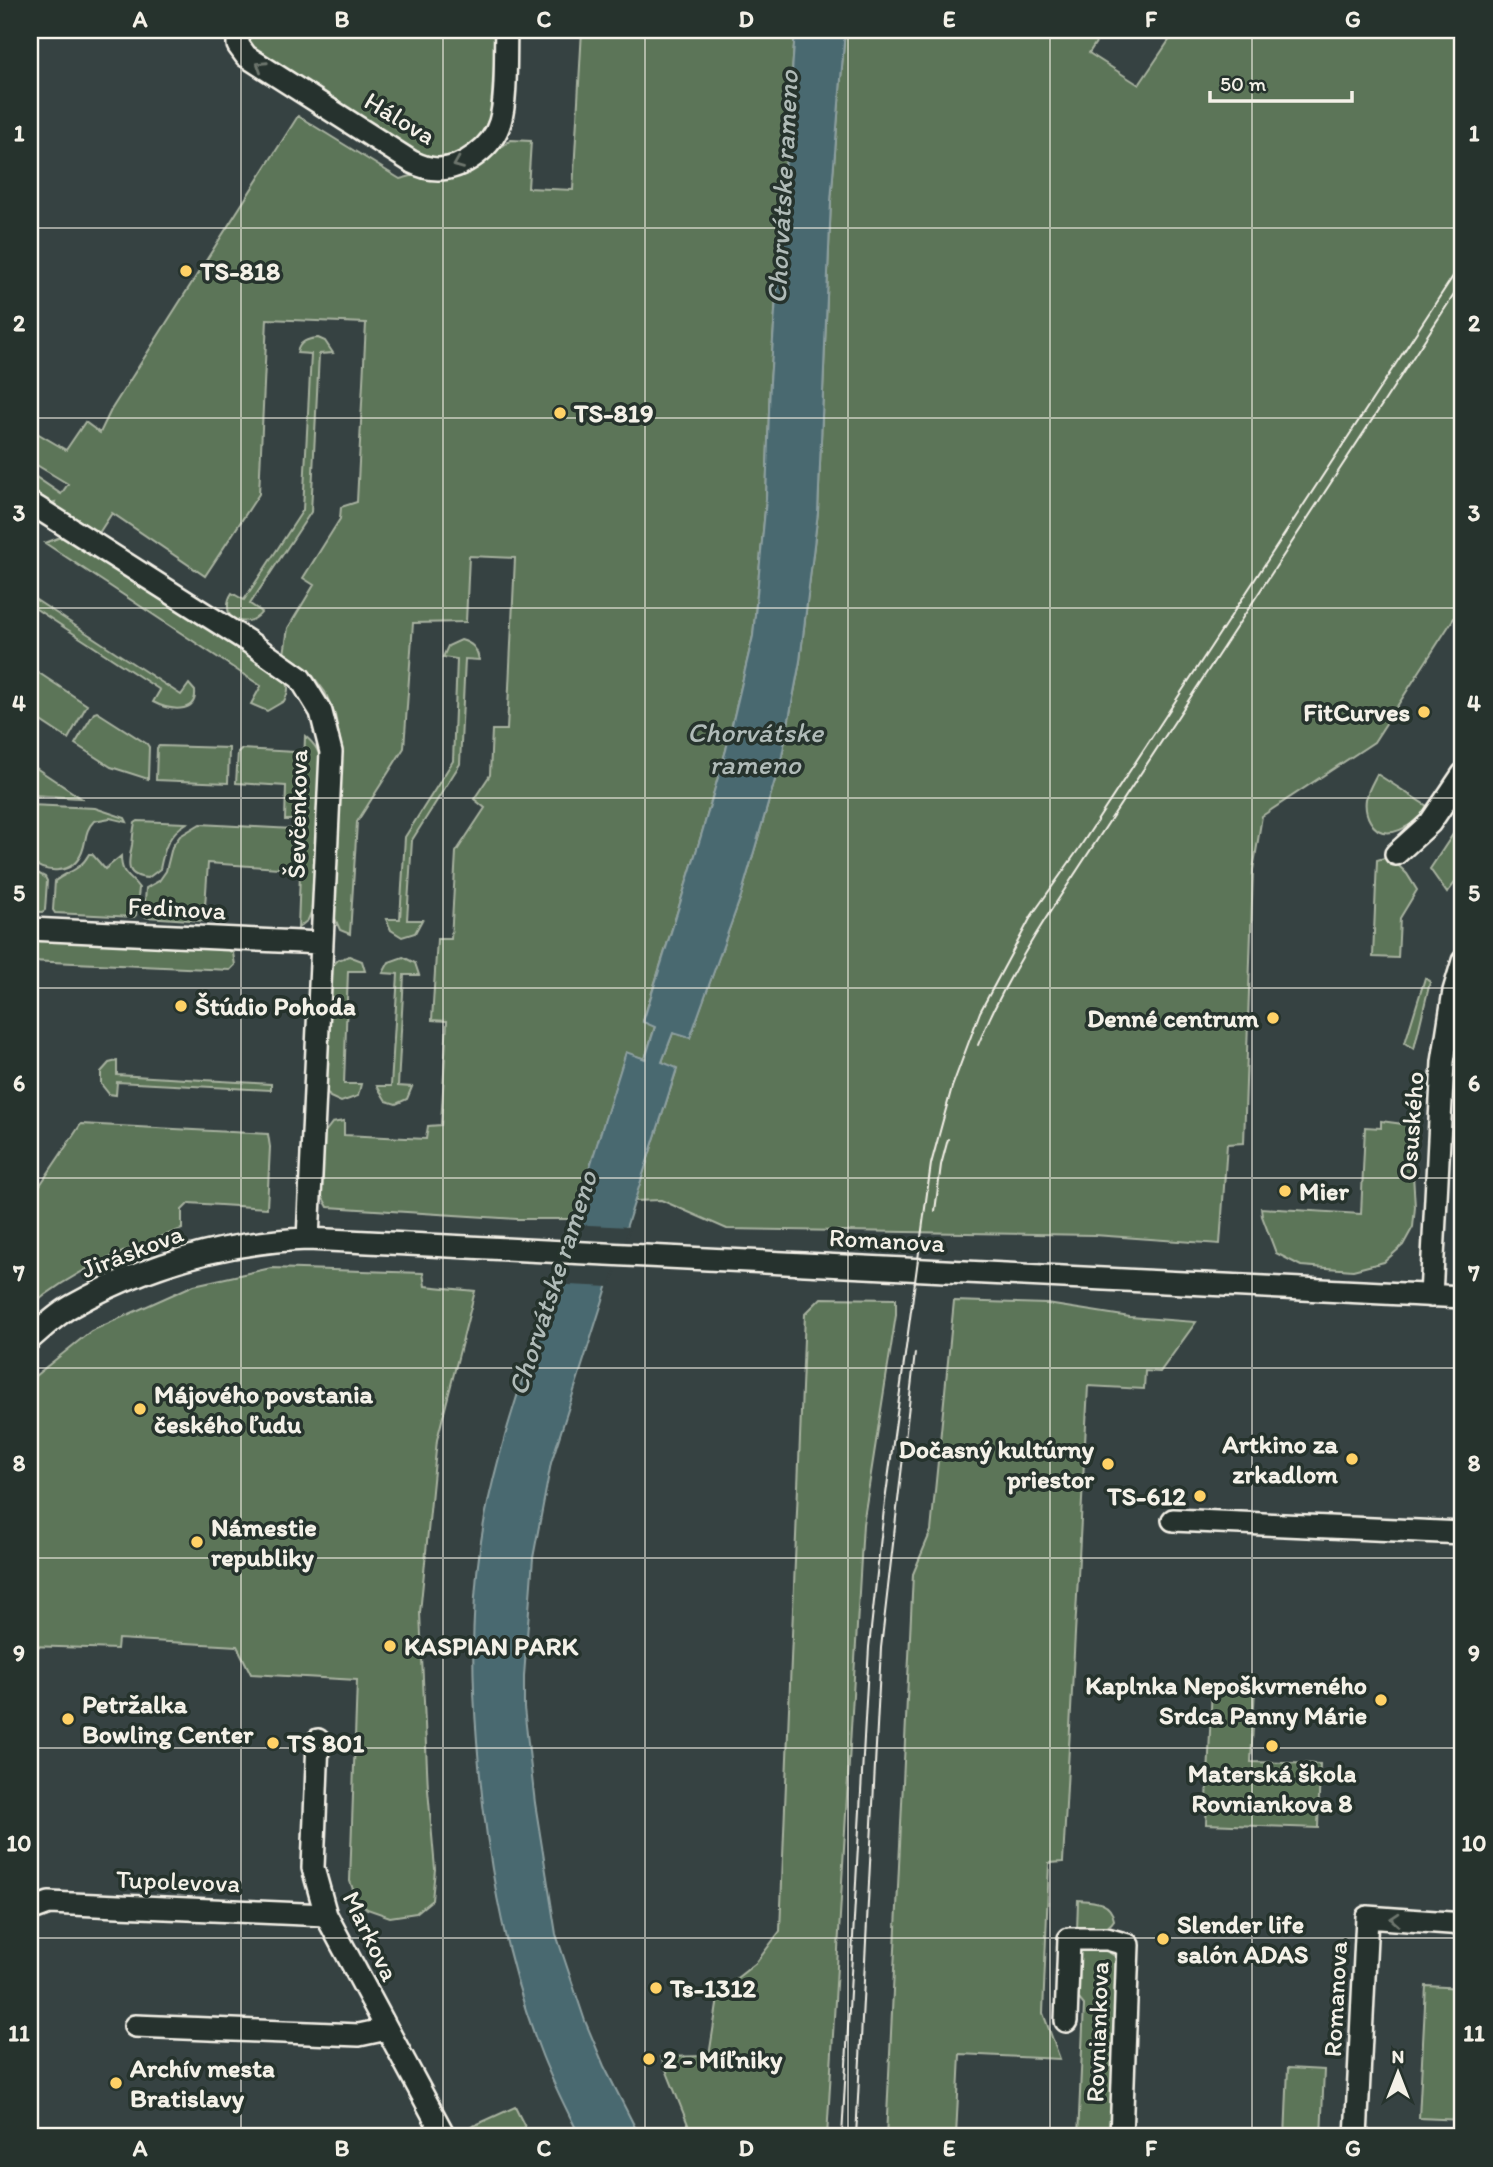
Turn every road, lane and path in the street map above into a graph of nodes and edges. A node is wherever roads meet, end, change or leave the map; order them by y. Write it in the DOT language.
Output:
graph roads {
  1 [pos="238,30"];
  2 [pos="506,30"];
  3 [pos="30,503"];
  4 [pos="1463,774"];
  5 [pos="1396,854"];
  6 [pos="30,929"];
  7 [pos="321,943"];
  8 [pos="1463,961"];
  9 [pos="308,1239"];
  10 [pos="1431,1296"];
  11 [pos="1463,1297"];
  12 [pos="30,1339"];
  13 [pos="1173,1520"];
  14 [pos="1463,1533"];
  15 [pos="318,1740"];
  16 [pos="30,1910"];
  17 [pos="326,1915"];
  18 [pos="1463,1924"];
  19 [pos="1066,2021"];
  20 [pos="135,2026"];
  21 [pos="387,2029"];
  22 [pos="445,2137"];
  23 [pos="1121,2137"];
  24 [pos="1356,2137"];
  2 -- 1 [label="street, Hálova, one-way"];
  3 -- 7 [label="street, Ševčenkova"];
  4 -- 5 [label="street"];
  6 -- 7 [label="street, Fedinova"];
  7 -- 9 [label="street, Ševčenkova"];
  8 -- 10 [label="street, Osuského"];
  9 -- 10 [label="street, Romanova"];
  9 -- 12 [label="street, Jiráskova"];
  10 -- 11 [label="street, Romanova"];
  13 -- 14 [label="street"];
  15 -- 17 [label="street, Markova"];
  16 -- 17 [label="street, Tupolevova"];
  17 -- 21 [label="street, Markova"];
  18 -- 24 [label="street, Romanova, one-way"];
  19 -- 23 [label="street, Rovniankova"];
  20 -- 21 [label="street"];
  21 -- 22 [label="street, Markova"];
}
